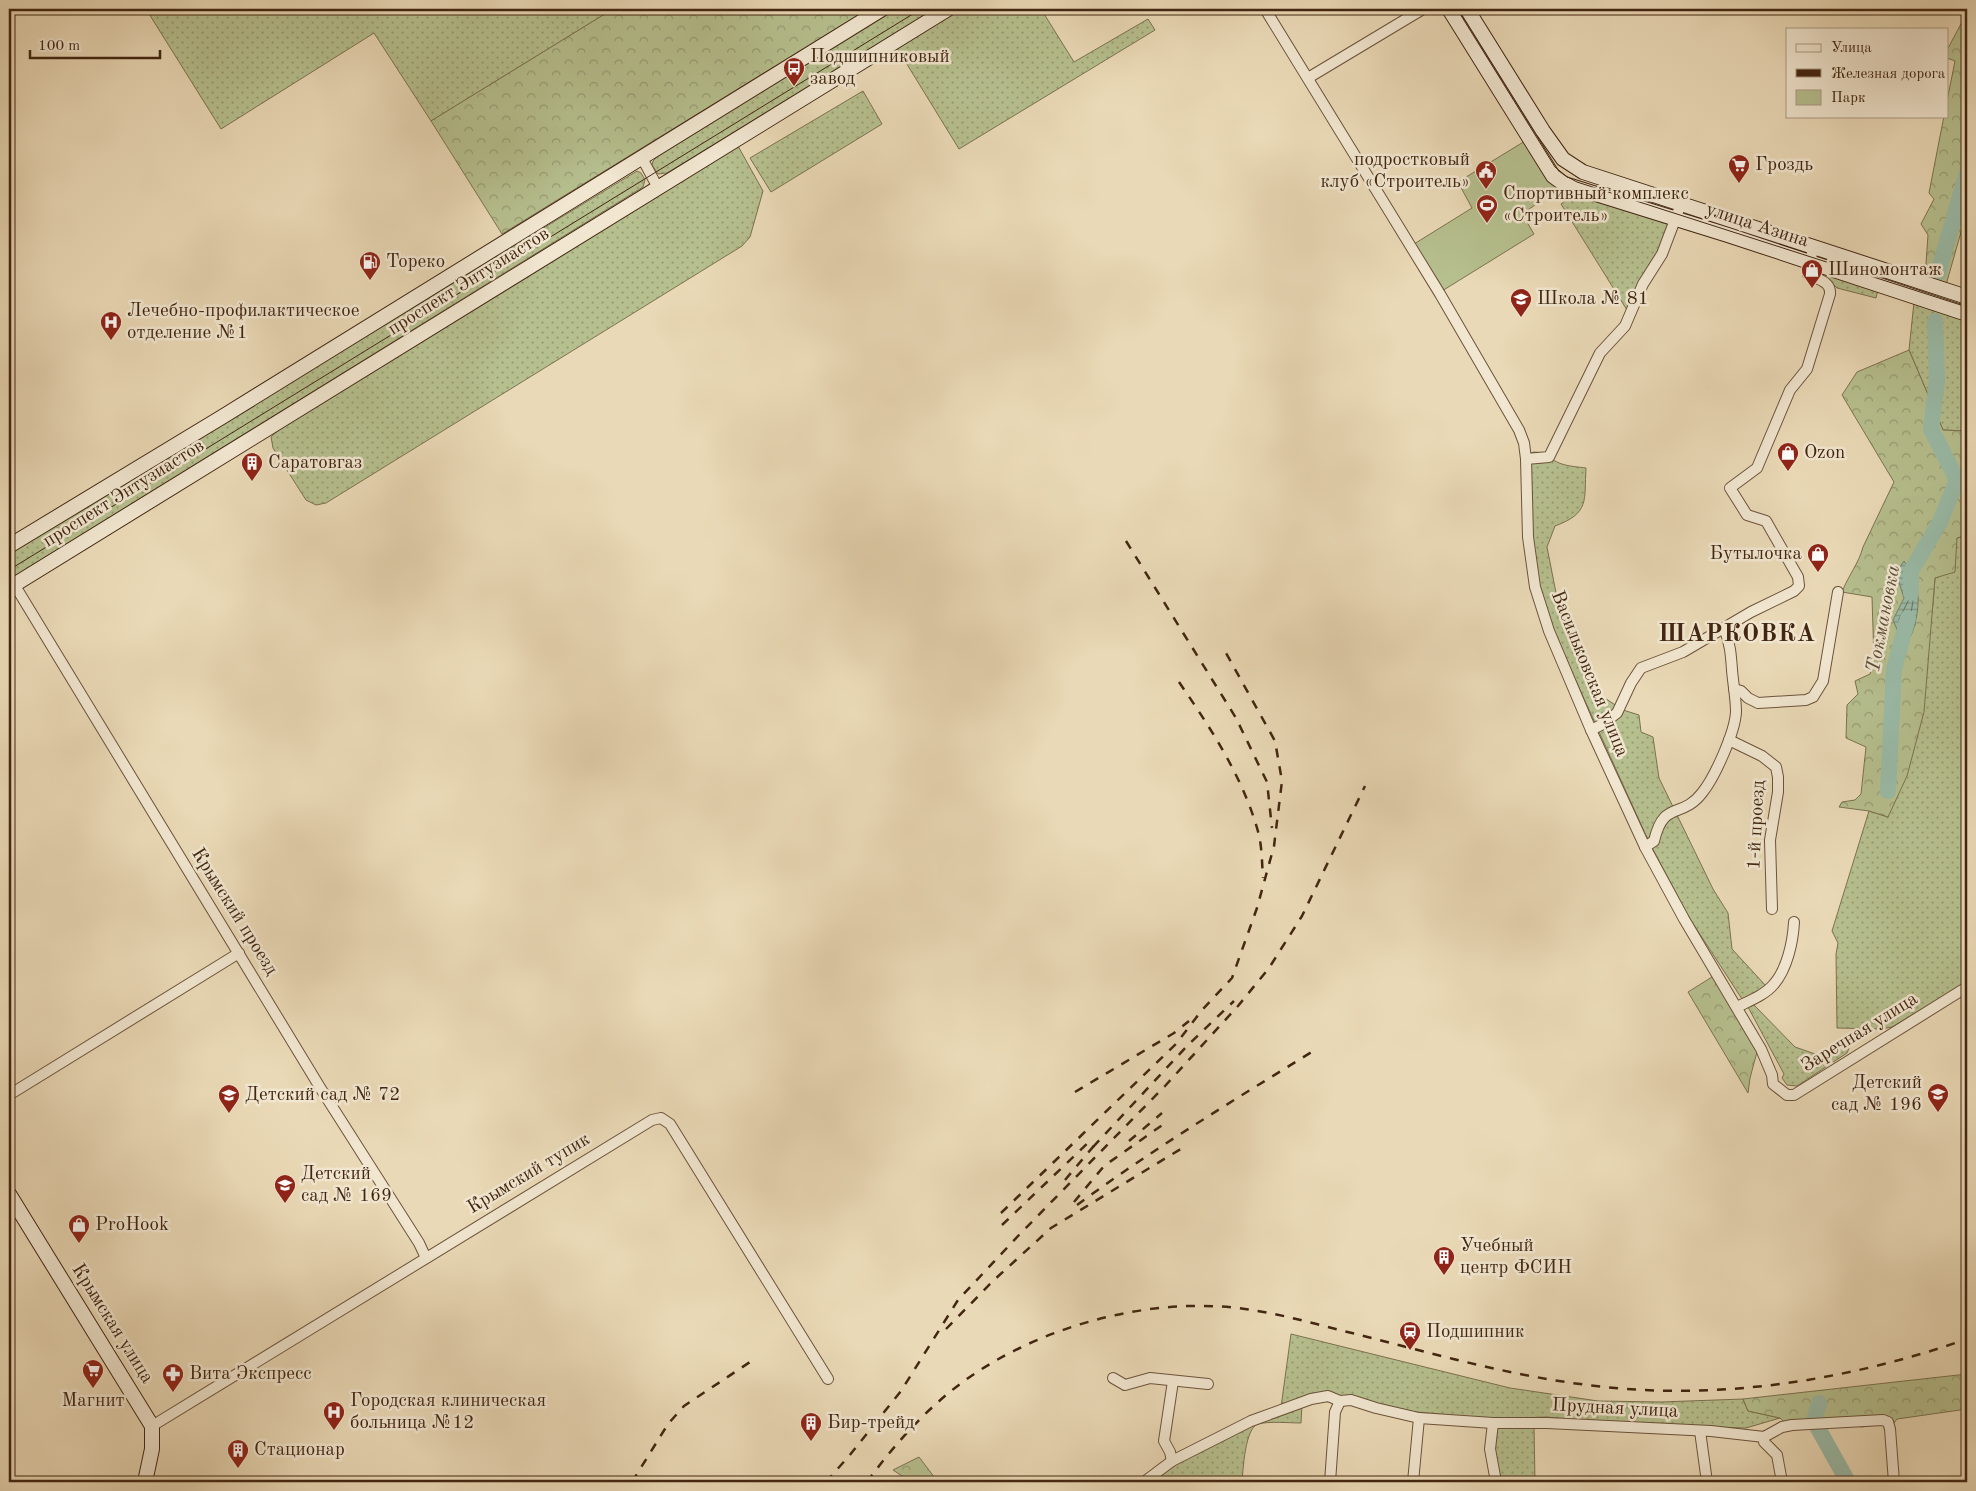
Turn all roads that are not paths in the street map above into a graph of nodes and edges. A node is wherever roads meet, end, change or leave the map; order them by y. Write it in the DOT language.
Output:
graph roads {
  1 [pos="882,9"];
  2 [pos="948,9"];
  3 [pos="1265,9"];
  4 [pos="1423,9"];
  5 [pos="1449,9"];
  6 [pos="1467,9"];
  7 [pos="1308,78"];
  8 [pos="642,158"];
  9 [pos="658,188"];
  10 [pos="1681,204"];
  11 [pos="1675,219"];
  12 [pos="1813,248"];
  13 [pos="1809,262"];
  14 [pos="1967,297"];
  15 [pos="1967,314"];
  16 [pos="1526,459"];
  17 [pos="9,546"];
  18 [pos="12,586"];
  19 [pos="1838,592"];
  20 [pos="1724,628"];
  21 [pos="1734,689"];
  22 [pos="1591,730"];
  23 [pos="1729,740"];
  24 [pos="1645,847"];
  25 [pos="1772,909"];
  26 [pos="1794,922"];
  27 [pos="239,953"];
  28 [pos="1967,987"];
  29 [pos="1737,1007"];
  30 [pos="1773,1084"];
  31 [pos="9,1095"];
  32 [pos="9,1194"];
  33 [pos="426,1258"];
  34 [pos="828,1378"];
  35 [pos="1113,1378"];
  36 [pos="1173,1381"];
  37 [pos="1208,1384"];
  38 [pos="1340,1401"];
  39 [pos="1419,1418"];
  40 [pos="1493,1423"];
  41 [pos="152,1426"];
  42 [pos="1700,1431"];
  43 [pos="1764,1437"];
  44 [pos="1172,1461"];
  45 [pos="145,1482"];
  46 [pos="1144,1482"];
  47 [pos="1330,1482"];
  48 [pos="1413,1482"];
  49 [pos="1496,1482"];
  50 [pos="1707,1482"];
  51 [pos="1782,1482"];
  52 [pos="1894,1482"];
  1 -- 8 [label="main road, проспект Энтузиастов"];
  2 -- 9 [label="main road, проспект Энтузиастов"];
  3 -- 7 [label="street, Васильковская улица"];
  4 -- 7 [label="street"];
  5 -- 11 [label="main road, улица Азина"];
  6 -- 10 [label="main road, улица Азина"];
  7 -- 16 [label="street, Васильковская улица"];
  8 -- 9 [label="street"];
  8 -- 17 [label="main road, проспект Энтузиастов"];
  9 -- 18 [label="main road, проспект Энтузиастов"];
  10 -- 11 [label="street"];
  10 -- 12 [label="main road, улица Азина"];
  11 -- 13 [label="main road, улица Азина"];
  11 -- 16 [label="street"];
  12 -- 13 [label="street"];
  12 -- 14 [label="main road, улица Азина"];
  13 -- 15 [label="main road, улица Азина"];
  13 -- 20 [label="street"];
  16 -- 22 [label="street, Васильковская улица"];
  18 -- 27 [label="street, Крымский проезд"];
  19 -- 21 [label="street"];
  20 -- 21 [label="street"];
  20 -- 22 [label="street"];
  21 -- 23 [label="street"];
  22 -- 24 [label="street, Васильковская улица"];
  23 -- 24 [label="street"];
  23 -- 25 [label="street, 1-й проезд"];
  24 -- 29 [label="street, Васильковская улица"];
  26 -- 29 [label="street"];
  27 -- 31 [label="street"];
  27 -- 33 [label="street, Крымский проезд"];
  28 -- 30 [label="street, Заречная улица"];
  29 -- 30 [label="street, Васильковская улица"];
  32 -- 41 [label="main road, Крымская улица"];
  33 -- 34 [label="street, Крымский тупик"];
  33 -- 41 [label="street, Крымский тупик"];
  35 -- 36 [label="street"];
  36 -- 37 [label="street"];
  36 -- 44 [label="street"];
  38 -- 39 [label="street, Прудная улица"];
  38 -- 44 [label="street, Прудная улица"];
  38 -- 47 [label="street"];
  39 -- 40 [label="street, Прудная улица"];
  39 -- 48 [label="street"];
  40 -- 42 [label="street, Прудная улица"];
  40 -- 49 [label="street"];
  41 -- 45 [label="main road"];
  42 -- 43 [label="street, Прудная улица"];
  42 -- 50 [label="street"];
  43 -- 51 [label="street"];
  43 -- 52 [label="street"];
  44 -- 46 [label="street, Прудная улица"];
}
